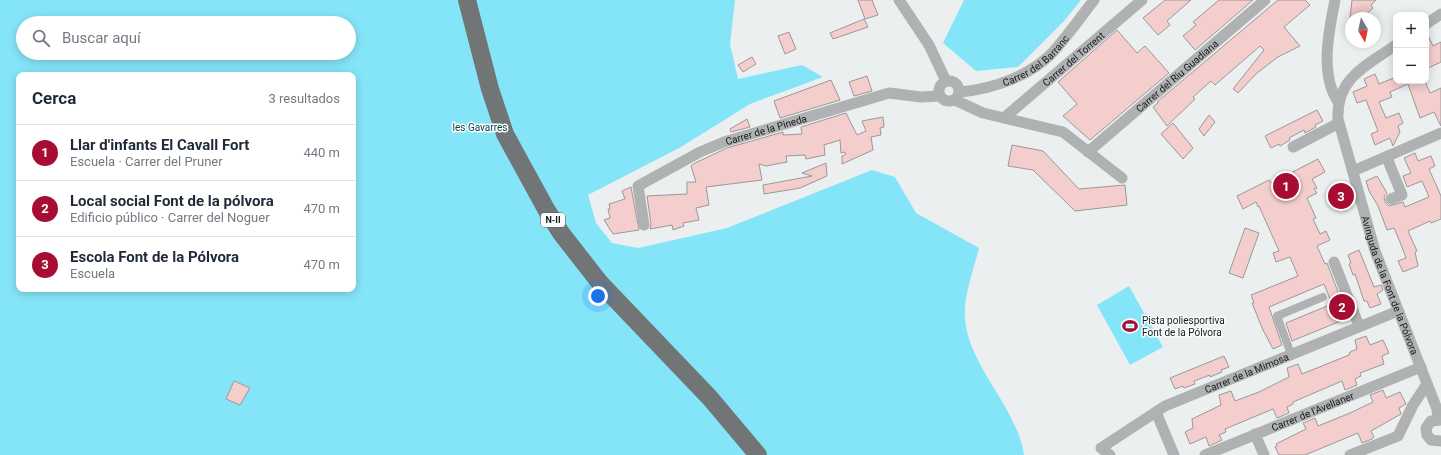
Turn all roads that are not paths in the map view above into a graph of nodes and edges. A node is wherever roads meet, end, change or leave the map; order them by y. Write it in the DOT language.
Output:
graph roads {
  1 [pos="467,0"];
  2 [pos="899,0"];
  3 [pos="1094,0"];
  4 [pos="1142,0"];
  5 [pos="1265,0"];
  6 [pos="1335,0"];
  7 [pos="1441,14"];
  8 [pos="1429,22"];
  9 [pos="1393,47"];
  10 [pos="946,81"];
  11 [pos="940,96"];
  12 [pos="957,96"];
  13 [pos="1339,103"];
  14 [pos="1004,118"];
  15 [pos="1339,123"];
  16 [pos="1441,133"];
  17 [pos="1293,147"];
  18 [pos="1088,152"];
  19 [pos="1388,156"];
  20 [pos="1353,171"];
  21 [pos="1122,178"];
  22 [pos="1392,199"];
  23 [pos="644,225"];
  24 [pos="1334,262"];
  25 [pos="1323,297"];
  26 [pos="1398,311"];
  27 [pos="1359,326"];
  28 [pos="1291,354"];
  29 [pos="1421,367"];
  30 [pos="1427,384"];
  31 [pos="1156,412"];
  32 [pos="1439,420"];
  33 [pos="1255,434"];
  34 [pos="1441,441"];
  35 [pos="758,455"];
  36 [pos="1110,455"];
  37 [pos="1174,455"];
  38 [pos="1205,455"];
  39 [pos="1264,455"];
  40 [pos="1350,455"];
  1 -- 35 [label="highway, N-II"];
  2 -- 10 [label="street"];
  3 -- 12 [label="street, Carrer del Barranc"];
  4 -- 14 [label="street, Carrer del Torrent"];
  5 -- 18 [label="street, Carrer del Riu Guadiana"];
  6 -- 13 [label="street"];
  7 -- 8 [label="street"];
  9 -- 13 [label="street, Avinguda de la Font de la Pólvora"];
  10 -- 11 [label="street"];
  10 -- 12 [label="street"];
  11 -- 12 [label="street"];
  11 -- 23 [label="street, Carrer de la Pineda"];
  12 -- 14 [label="street"];
  13 -- 15 [label="street, Avinguda de la Font de la Pólvora"];
  14 -- 18 [label="street"];
  15 -- 17 [label="street"];
  15 -- 20 [label="street, Avinguda de la Font de la Pólvora"];
  16 -- 19 [label="street"];
  18 -- 21 [label="street"];
  19 -- 20 [label="street"];
  19 -- 22 [label="street"];
  20 -- 26 [label="street, Avinguda de la Font de la Pólvora"];
  24 -- 27 [label="street"];
  25 -- 28 [label="street"];
  26 -- 27 [label="street, Carrer de la Mimosa"];
  26 -- 29 [label="street, Avinguda de la Font de la Pólvora"];
  27 -- 28 [label="street, Carrer de la Mimosa"];
  28 -- 31 [label="street, Carrer de la Mimosa"];
  29 -- 30 [label="street, Avinguda de la Font de la Pólvora"];
  29 -- 33 [label="street, Carrer de l'Avellaner"];
  30 -- 32 [label="street, Avinguda de la Font de la Pólvora"];
  30 -- 40 [label="street"];
  31 -- 36 [label="street, Carrer de la Mimosa"];
  31 -- 37 [label="street"];
  32 -- 34 [label="street, Avinguda de la Font de la Pólvora"];
  33 -- 38 [label="street, Carrer de l'Avellaner"];
  33 -- 39 [label="street"];
}
